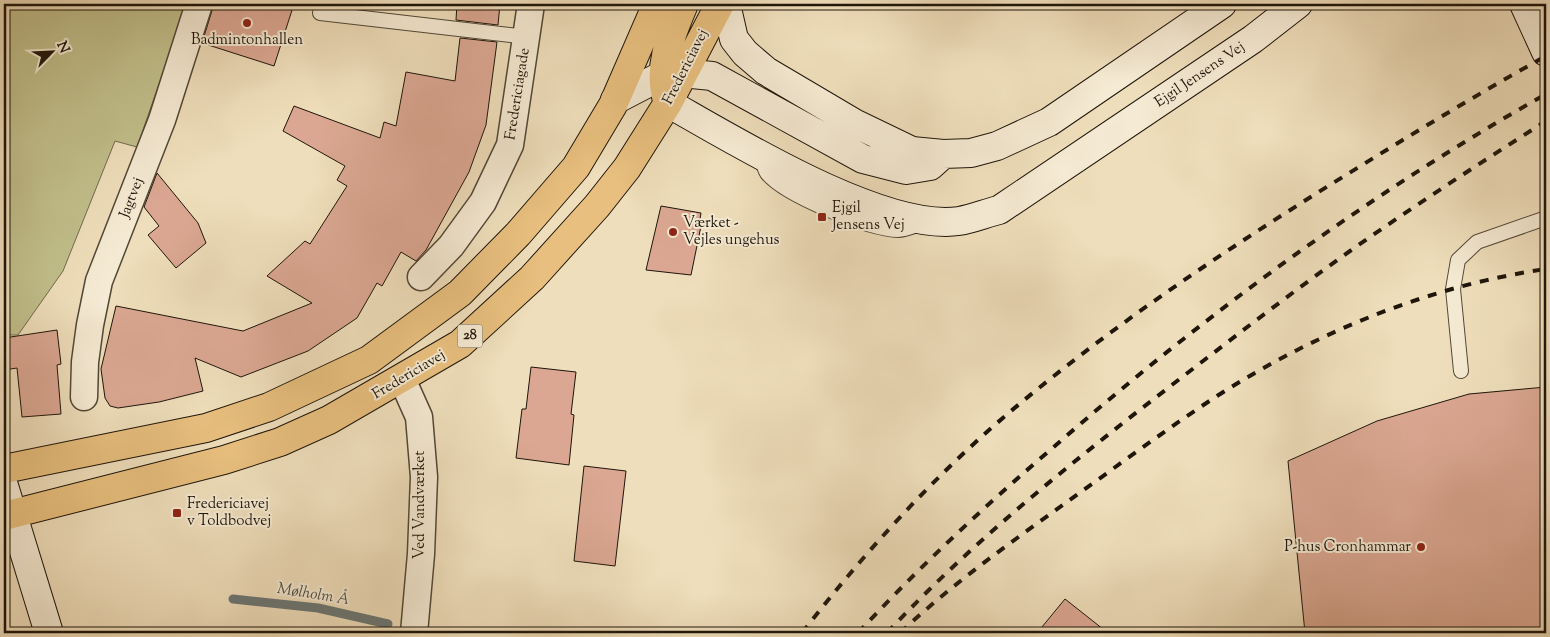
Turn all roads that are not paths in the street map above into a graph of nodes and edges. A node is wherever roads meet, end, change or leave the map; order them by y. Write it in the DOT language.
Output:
graph roads {
  1 [pos="199,4"];
  2 [pos="531,4"];
  3 [pos="656,4"];
  4 [pos="684,4"];
  5 [pos="720,4"];
  6 [pos="726,4"];
  7 [pos="1222,4"];
  8 [pos="1298,4"];
  9 [pos="1524,4"];
  10 [pos="320,13"];
  11 [pos="527,37"];
  12 [pos="1546,52"];
  13 [pos="672,74"];
  14 [pos="615,100"];
  15 [pos="668,103"];
  16 [pos="943,154"];
  17 [pos="1546,218"];
  18 [pos="421,276"];
  19 [pos="1460,370"];
  20 [pos="402,379"];
  21 [pos="84,397"];
  22 [pos="4,469"];
  23 [pos="4,486"];
  24 [pos="8,515"];
  25 [pos="49,633"];
  26 [pos="414,633"];
  1 -- 21 [label="street, Jagtvej"];
  2 -- 11 [label="street, Fredericiagade"];
  3 -- 14 [label="main road"];
  4 -- 13 [label="main road"];
  5 -- 13 [label="main road, Fredericiavej"];
  6 -- 16 [label="main road"];
  7 -- 16 [label="main road"];
  8 -- 15 [label="main road, Ejgil Jensens Vej"];
  9 -- 12 [label="main road"];
  10 -- 11 [label="lane"];
  11 -- 18 [label="street, Fredericiagade"];
  13 -- 14 [label="main road"];
  13 -- 15 [label="main road"];
  13 -- 16 [label="main road"];
  14 -- 22 [label="main road"];
  15 -- 20 [label="main road, Fredericiavej / 28"];
  17 -- 19 [label="lane"];
  20 -- 24 [label="main road, Fredericiavej / 28"];
  20 -- 26 [label="street, Ved Vandværket"];
  23 -- 24 [label="main road"];
  24 -- 25 [label="main road"];
}
